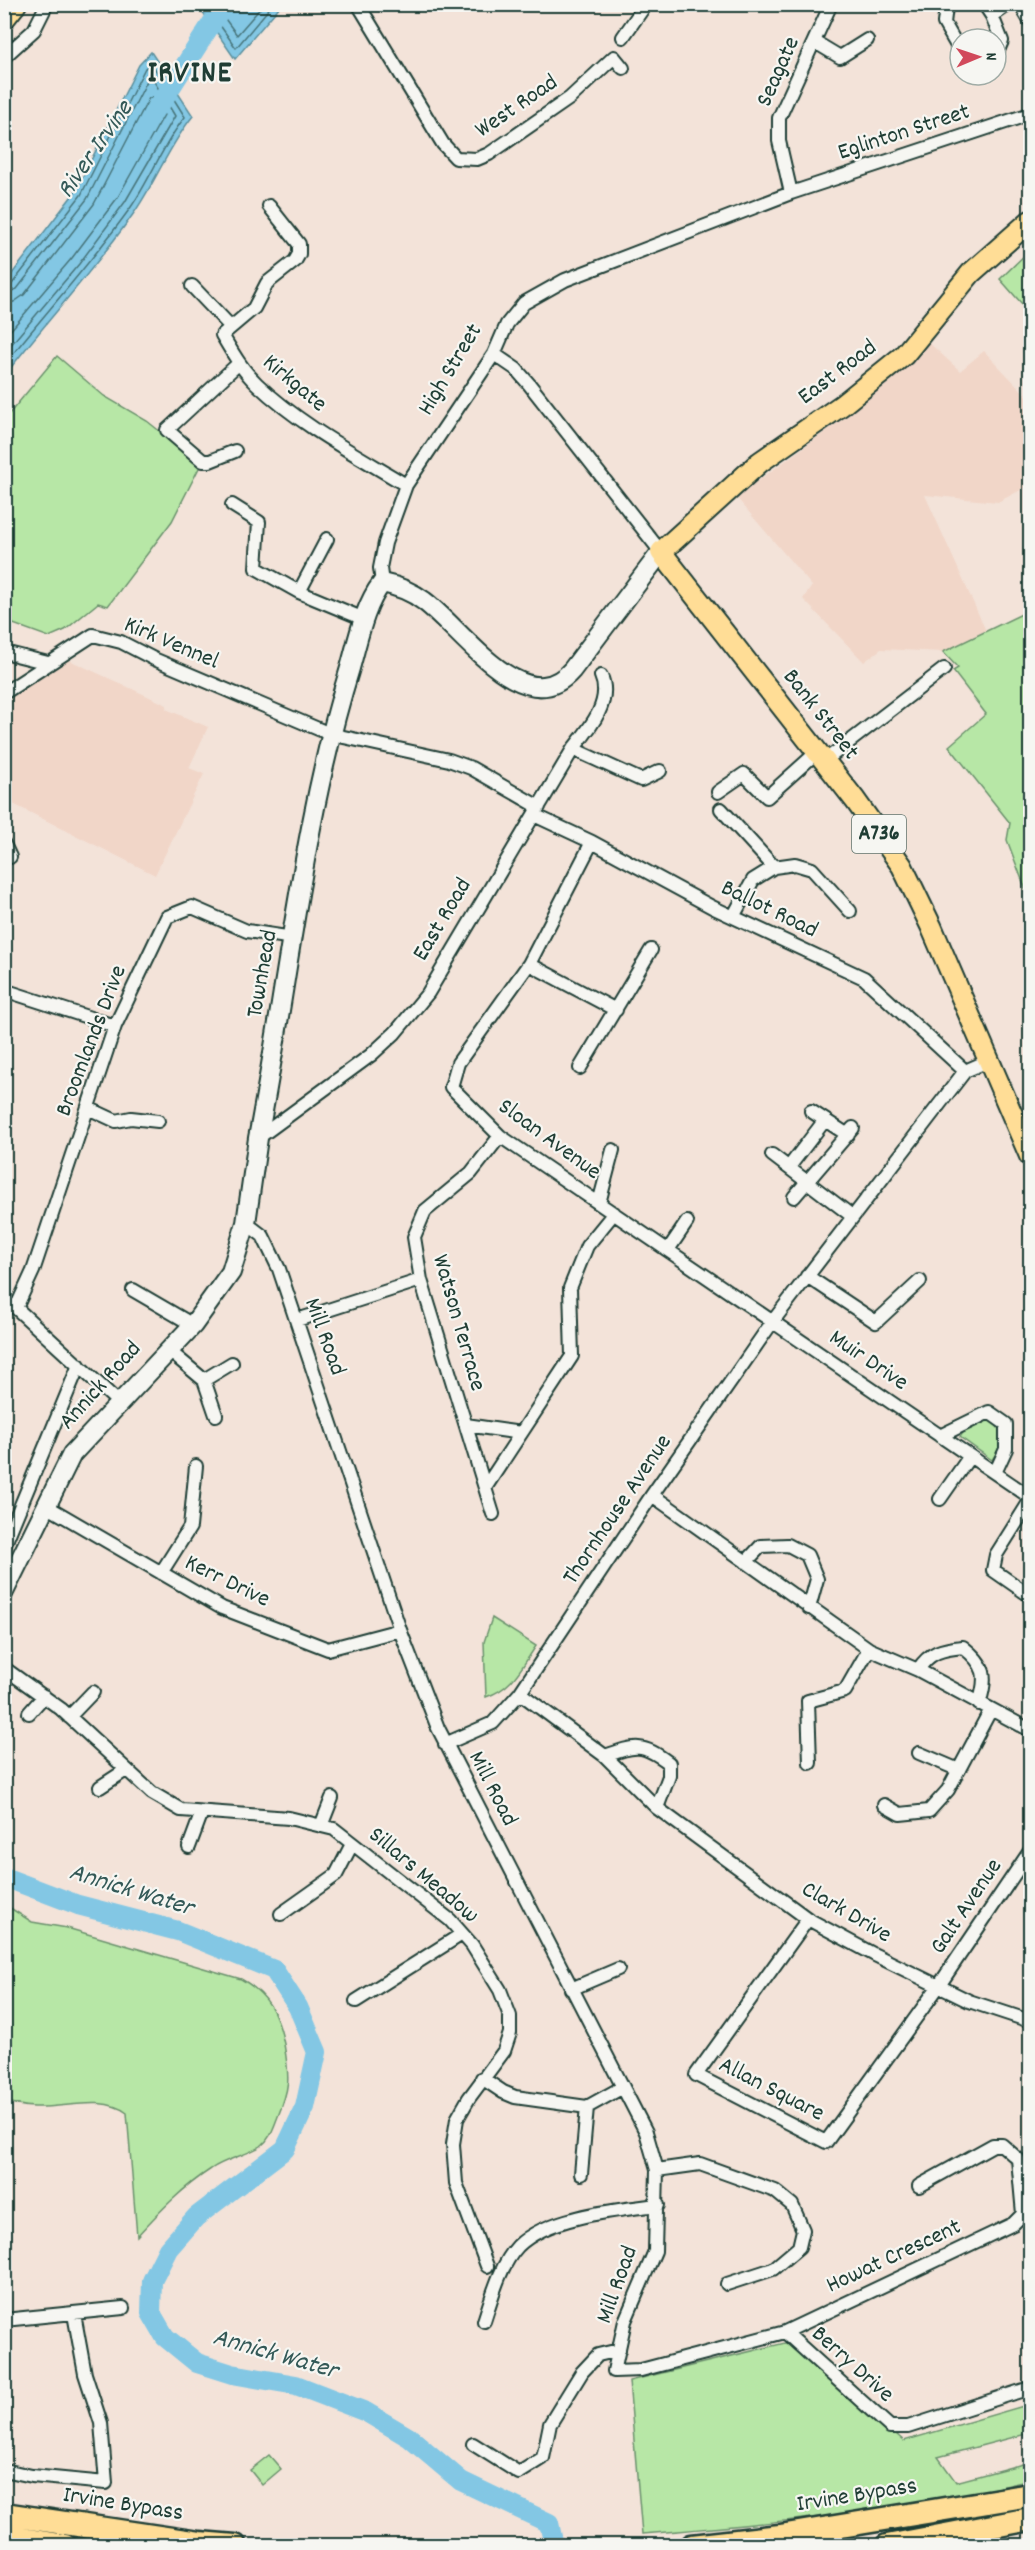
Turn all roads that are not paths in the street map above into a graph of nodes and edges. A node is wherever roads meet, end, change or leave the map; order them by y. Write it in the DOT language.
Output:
graph roads {
  1 [pos="16,4"];
  2 [pos="47,4"];
  3 [pos="646,4"];
  4 [pos="831,4"];
  5 [pos="951,4"];
  6 [pos="984,4"];
  7 [pos="1009,4"];
  8 [pos="1020,4"];
  9 [pos="358,5"];
  10 [pos="992,16"];
  11 [pos="4,19"];
  12 [pos="1030,21"];
  13 [pos="996,27"];
  14 [pos="948,30"];
  15 [pos="623,37"];
  16 [pos="867,40"];
  17 [pos="815,42"];
  18 [pos="4,57"];
  19 [pos="623,68"];
  20 [pos="1030,114"];
  21 [pos="791,193"];
  22 [pos="269,206"];
  23 [pos="1030,221"];
  24 [pos="192,286"];
  25 [pos="231,327"];
  26 [pos="494,354"];
  27 [pos="239,363"];
  28 [pos="235,451"];
  29 [pos="406,485"];
  30 [pos="232,505"];
  31 [pos="327,539"];
  32 [pos="661,552"];
  33 [pos="382,583"];
  34 [pos="299,592"];
  35 [pos="364,619"];
  36 [pos="4,652"];
  37 [pos="48,663"];
  38 [pos="944,669"];
  39 [pos="601,676"];
  40 [pos="4,693"];
  41 [pos="330,734"];
  42 [pos="573,748"];
  43 [pos="820,758"];
  44 [pos="660,771"];
  45 [pos="718,792"];
  46 [pos="721,808"];
  47 [pos="537,811"];
  48 [pos="592,842"];
  49 [pos="4,844"];
  50 [pos="10,858"];
  51 [pos="774,867"];
  52 [pos="850,911"];
  53 [pos="733,916"];
  54 [pos="293,938"];
  55 [pos="651,950"];
  56 [pos="529,964"];
  57 [pos="4,990"];
  58 [pos="616,1010"];
  59 [pos="115,1026"];
  60 [pos="988,1061"];
  61 [pos="580,1068"];
  62 [pos="964,1071"];
  63 [pos="88,1108"];
  64 [pos="811,1111"];
  65 [pos="825,1120"];
  66 [pos="158,1121"];
  67 [pos="500,1136"];
  68 [pos="258,1138"];
  69 [pos="613,1150"];
  70 [pos="772,1155"];
  71 [pos="1030,1156"];
  72 [pos="789,1167"];
  73 [pos="807,1182"];
  74 [pos="794,1197"];
  75 [pos="599,1203"];
  76 [pos="614,1214"];
  77 [pos="852,1216"];
  78 [pos="687,1222"];
  79 [pos="246,1223"];
  80 [pos="668,1250"];
  81 [pos="807,1276"];
  82 [pos="421,1280"];
  83 [pos="920,1281"];
  84 [pos="133,1290"];
  85 [pos="10,1305"];
  86 [pos="297,1320"];
  87 [pos="772,1322"];
  88 [pos="193,1325"];
  89 [pos="167,1349"];
  90 [pos="232,1363"];
  91 [pos="79,1365"];
  92 [pos="204,1380"];
  93 [pos="118,1402"];
  94 [pos="216,1415"];
  95 [pos="466,1425"];
  96 [pos="521,1434"];
  97 [pos="940,1436"];
  98 [pos="970,1456"];
  99 [pos="196,1466"];
  100 [pos="995,1473"];
  101 [pos="485,1488"];
  102 [pos="652,1495"];
  103 [pos="1030,1499"];
  104 [pos="940,1500"];
  105 [pos="48,1507"];
  106 [pos="494,1514"];
  107 [pos="4,1546"];
  108 [pos="746,1562"];
  109 [pos="161,1573"];
  110 [pos="4,1592"];
  111 [pos="1026,1593"];
  112 [pos="808,1608"];
  113 [pos="400,1630"];
  114 [pos="869,1649"];
  115 [pos="4,1668"];
  116 [pos="918,1671"];
  117 [pos="93,1692"];
  118 [pos="520,1693"];
  119 [pos="44,1696"];
  120 [pos="984,1708"];
  121 [pos="29,1713"];
  122 [pos="69,1717"];
  123 [pos="1030,1730"];
  124 [pos="445,1744"];
  125 [pos="919,1753"];
  126 [pos="605,1756"];
  127 [pos="810,1762"];
  128 [pos="126,1770"];
  129 [pos="959,1770"];
  130 [pos="100,1787"];
  131 [pos="332,1798"];
  132 [pos="884,1805"];
  133 [pos="657,1808"];
  134 [pos="202,1812"];
  135 [pos="321,1826"];
  136 [pos="352,1844"];
  137 [pos="189,1847"];
  138 [pos="1030,1851"];
  139 [pos="281,1914"];
  140 [pos="808,1919"];
  141 [pos="462,1934"];
  142 [pos="618,1969"];
  143 [pos="938,1987"];
  144 [pos="571,1989"];
  145 [pos="356,2001"];
  146 [pos="1030,2021"];
  147 [pos="483,2078"];
  148 [pos="623,2088"];
  149 [pos="587,2107"];
  150 [pos="657,2170"];
  151 [pos="581,2174"];
  152 [pos="919,2186"];
  153 [pos="658,2205"];
  154 [pos="487,2266"];
  155 [pos="727,2284"];
  156 [pos="123,2308"];
  157 [pos="75,2314"];
  158 [pos="4,2320"];
  159 [pos="484,2321"];
  160 [pos="785,2332"];
  161 [pos="619,2350"];
  162 [pos="614,2371"];
  163 [pos="1030,2388"];
  164 [pos="472,2444"];
  165 [pos="4,2470"];
  166 [pos="1030,2495"];
  167 [pos="4,2501"];
  168 [pos="4,2514"];
  169 [pos="1030,2519"];
  170 [pos="4,2536"];
  171 [pos="199,2543"];
  172 [pos="65,2546"];
  173 [pos="235,2546"];
  174 [pos="692,2546"];
  175 [pos="887,2546"];
  1 -- 11 [label="main road"];
  2 -- 18 [label="street"];
  3 -- 15 [label="street"];
  4 -- 17 [label="street, Seagate"];
  5 -- 14 [label="street"];
  6 -- 10 [label="street"];
  7 -- 10 [label="street"];
  8 -- 12 [label="street"];
  9 -- 19 [label="street, West Road"];
  10 -- 13 [label="street"];
  16 -- 17 [label="street"];
  17 -- 21 [label="street, Seagate"];
  20 -- 21 [label="street, Eglinton Street"];
  21 -- 26 [label="street, High Street"];
  22 -- 25 [label="street"];
  23 -- 32 [label="main road, East Road"];
  24 -- 25 [label="street"];
  25 -- 27 [label="street, Kirkgate"];
  26 -- 29 [label="street, High Street"];
  26 -- 32 [label="street, Bank Street"];
  27 -- 28 [label="street"];
  27 -- 29 [label="street, Kirkgate"];
  29 -- 33 [label="street, High Street"];
  30 -- 34 [label="street"];
  31 -- 34 [label="street"];
  32 -- 33 [label="main road"];
  32 -- 43 [label="main road, Bank Street / A736"];
  33 -- 35 [label="main road, High Street"];
  34 -- 35 [label="street"];
  35 -- 41 [label="main road, High Street"];
  36 -- 37 [label="street"];
  37 -- 40 [label="street, Kirk Vennel"];
  37 -- 41 [label="street, Kirk Vennel"];
  38 -- 43 [label="street"];
  39 -- 42 [label="street, East Road"];
  41 -- 47 [label="street, Ballot Road"];
  41 -- 54 [label="main road, Townhead"];
  42 -- 44 [label="street"];
  42 -- 47 [label="street, East Road"];
  43 -- 45 [label="street"];
  43 -- 60 [label="main road, Bank Street / A736"];
  46 -- 51 [label="street"];
  47 -- 48 [label="street, Ballot Road"];
  47 -- 68 [label="street, East Road"];
  48 -- 53 [label="street, Ballot Road"];
  48 -- 56 [label="street, Sloan Avenue"];
  49 -- 50 [label="street"];
  51 -- 52 [label="street"];
  51 -- 53 [label="street"];
  53 -- 62 [label="street, Ballot Road"];
  54 -- 59 [label="street, Broomlands Drive"];
  54 -- 68 [label="main road, Townhead"];
  55 -- 58 [label="street"];
  56 -- 58 [label="street"];
  56 -- 67 [label="street, Sloan Avenue"];
  57 -- 59 [label="street"];
  58 -- 61 [label="street"];
  59 -- 63 [label="street, Broomlands Drive"];
  60 -- 62 [label="street, Thornhouse Avenue"];
  60 -- 71 [label="main road, Bank Street / A736"];
  62 -- 77 [label="street, Thornhouse Avenue"];
  63 -- 66 [label="street"];
  63 -- 85 [label="street, Broomlands Drive"];
  64 -- 65 [label="street"];
  65 -- 72 [label="street"];
  65 -- 73 [label="street"];
  67 -- 75 [label="street, Sloan Avenue"];
  67 -- 82 [label="street, Watson Terrace"];
  68 -- 79 [label="main road, Townhead"];
  69 -- 75 [label="street"];
  70 -- 72 [label="street"];
  72 -- 73 [label="street"];
  73 -- 74 [label="street"];
  73 -- 77 [label="street"];
  75 -- 76 [label="street, Sloan Avenue"];
  76 -- 80 [label="street, Sloan Avenue"];
  76 -- 96 [label="street"];
  77 -- 81 [label="street, Thornhouse Avenue"];
  78 -- 80 [label="street"];
  79 -- 86 [label="street, Mill Road"];
  79 -- 88 [label="main road, Annick Road"];
  80 -- 87 [label="street, Sloan Avenue"];
  81 -- 83 [label="street"];
  81 -- 87 [label="street, Thornhouse Avenue"];
  82 -- 86 [label="street"];
  82 -- 95 [label="street, Watson Terrace"];
  84 -- 88 [label="street"];
  85 -- 91 [label="street"];
  86 -- 113 [label="street, Mill Road"];
  87 -- 97 [label="street, Muir Drive"];
  87 -- 102 [label="street, Thornhouse Avenue"];
  88 -- 89 [label="main road, Annick Road"];
  89 -- 92 [label="street"];
  89 -- 93 [label="main road, Annick Road"];
  90 -- 92 [label="street"];
  91 -- 93 [label="street"];
  91 -- 107 [label="street, Annick Road"];
  92 -- 94 [label="street"];
  93 -- 105 [label="main road, Annick Road"];
  95 -- 96 [label="street"];
  95 -- 101 [label="street, Watson Terrace"];
  96 -- 101 [label="street"];
  97 -- 98 [label="street, Muir Drive"];
  97 -- 100 [label="street"];
  98 -- 100 [label="street, Muir Drive"];
  98 -- 104 [label="street"];
  99 -- 109 [label="street"];
  100 -- 103 [label="street, Muir Drive"];
  101 -- 106 [label="street, Watson Terrace"];
  102 -- 108 [label="street"];
  102 -- 118 [label="street, Thornhouse Avenue"];
  103 -- 111 [label="street, Muir Drive"];
  105 -- 109 [label="street, Kerr Drive"];
  105 -- 110 [label="main road, Annick Road"];
  108 -- 112 [label="street"];
  108 -- 112 [label="street"];
  109 -- 113 [label="street, Kerr Drive"];
  112 -- 114 [label="street"];
  113 -- 124 [label="street, Mill Road"];
  114 -- 116 [label="street"];
  114 -- 127 [label="street"];
  115 -- 119 [label="street, Sillars Meadow"];
  116 -- 120 [label="street"];
  116 -- 120 [label="street"];
  117 -- 122 [label="street"];
  118 -- 124 [label="street, Thornhouse Avenue"];
  118 -- 126 [label="street, Clark Drive"];
  119 -- 121 [label="street"];
  119 -- 122 [label="street, Sillars Meadow"];
  120 -- 123 [label="street"];
  120 -- 129 [label="street"];
  122 -- 128 [label="street, Sillars Meadow"];
  124 -- 144 [label="street, Mill Road"];
  125 -- 129 [label="street"];
  126 -- 133 [label="street, Clark Drive"];
  126 -- 133 [label="street"];
  128 -- 130 [label="street"];
  128 -- 134 [label="street, Sillars Meadow"];
  129 -- 132 [label="street"];
  131 -- 135 [label="street"];
  133 -- 140 [label="street, Clark Drive"];
  134 -- 135 [label="street, Sillars Meadow"];
  134 -- 137 [label="street"];
  135 -- 136 [label="street, Sillars Meadow"];
  136 -- 139 [label="street"];
  136 -- 141 [label="street, Sillars Meadow"];
  138 -- 143 [label="street, Galt Avenue"];
  140 -- 143 [label="street, Clark Drive"];
  140 -- 143 [label="street, Allan Square"];
  141 -- 145 [label="street"];
  141 -- 147 [label="street, Sillars Meadow"];
  142 -- 144 [label="street"];
  143 -- 146 [label="street, Clark Drive"];
  144 -- 148 [label="street, Mill Road"];
  147 -- 149 [label="street"];
  147 -- 154 [label="street, Sillars Meadow"];
  148 -- 149 [label="street"];
  148 -- 150 [label="street, Mill Road"];
  149 -- 151 [label="street"];
  150 -- 153 [label="street, Mill Road"];
  150 -- 155 [label="street"];
  152 -- 160 [label="street, Howat Crescent"];
  153 -- 159 [label="street"];
  153 -- 161 [label="street, Mill Road"];
  156 -- 157 [label="street"];
  157 -- 158 [label="street"];
  157 -- 165 [label="street"];
  160 -- 162 [label="street, Howat Crescent"];
  160 -- 163 [label="street, Berry Drive"];
  161 -- 162 [label="street, Mill Road"];
  161 -- 164 [label="street"];
  166 -- 174 [label="highway, Irvine Bypass"];
  167 -- 171 [label="highway"];
  168 -- 171 [label="highway, Irvine Bypass"];
  169 -- 175 [label="highway"];
  170 -- 172 [label="highway, Irvine Bypass"];
  171 -- 173 [label="highway, Irvine Bypass"];
}
